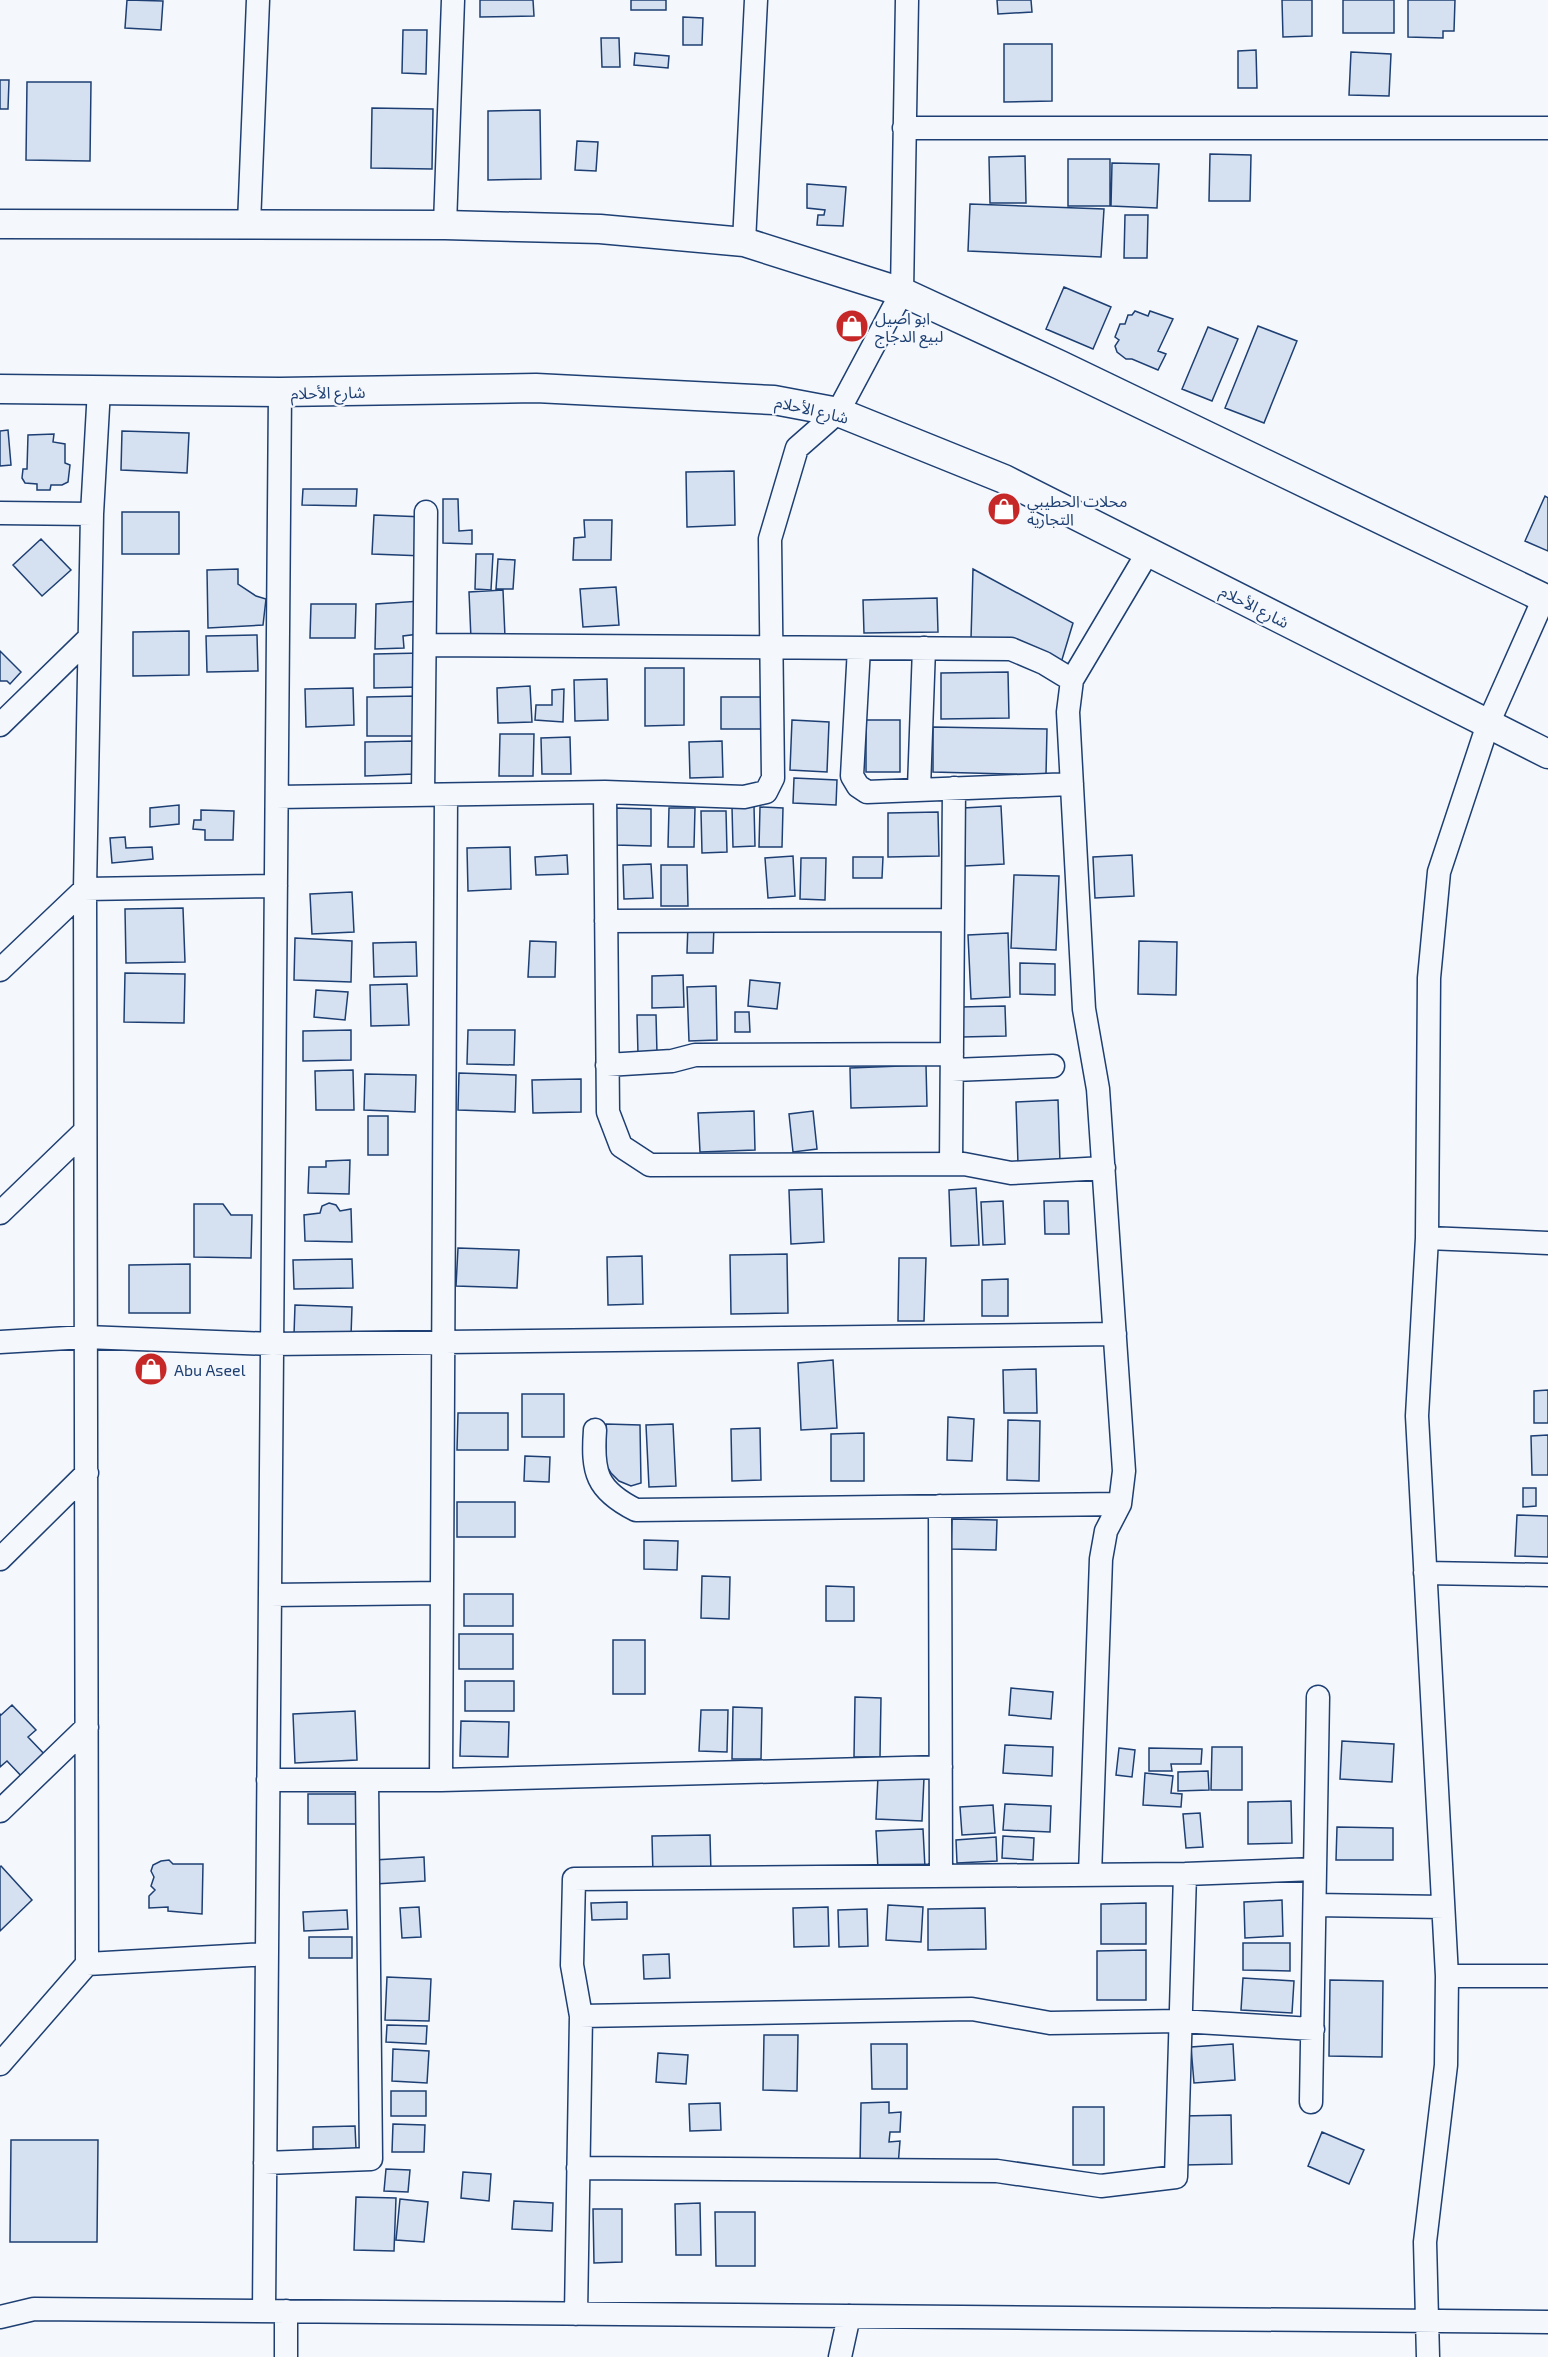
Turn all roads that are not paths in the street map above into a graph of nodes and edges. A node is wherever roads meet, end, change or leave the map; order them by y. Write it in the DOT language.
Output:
graph roads {
  1 [pos="258,0"];
  2 [pos="453,0"];
  3 [pos="756,0"];
  4 [pos="907,0"];
  5 [pos="904,128"];
  6 [pos="1548,128"];
  7 [pos="0,224"];
  8 [pos="249,224"];
  9 [pos="445,225"];
  10 [pos="744,242"];
  11 [pos="902,292"];
  12 [pos="0,389"];
  13 [pos="99,389"];
  14 [pos="280,392"];
  15 [pos="838,412"];
  16 [pos="426,512"];
  17 [pos="0,513"];
  18 [pos="92,514"];
  19 [pos="1148,552"];
  20 [pos="1546,599"];
  21 [pos="89,638"];
  22 [pos="425,645"];
  23 [pos="771,647"];
  24 [pos="859,648"];
  25 [pos="924,648"];
  26 [pos="1072,680"];
  27 [pos="0,724"];
  28 [pos="1488,724"];
  29 [pos="1548,754"];
  30 [pos="1072,784"];
  31 [pos="919,788"];
  32 [pos="954,788"];
  33 [pos="606,792"];
  34 [pos="423,795"];
  35 [pos="446,795"];
  36 [pos="277,797"];
  37 [pos="276,886"];
  38 [pos="85,889"];
  39 [pos="953,920"];
  40 [pos="606,921"];
  41 [pos="0,970"];
  42 [pos="952,1062"];
  43 [pos="607,1065"];
  44 [pos="1053,1066"];
  45 [pos="84,1132"];
  46 [pos="951,1164"];
  47 [pos="1104,1168"];
  48 [pos="0,1213"];
  49 [pos="1427,1238"];
  50 [pos="1548,1244"];
  51 [pos="1115,1334"];
  52 [pos="85,1338"];
  53 [pos="0,1342"];
  54 [pos="443,1342"];
  55 [pos="272,1344"];
  56 [pos="595,1430"];
  57 [pos="87,1473"];
  58 [pos="1120,1504"];
  59 [pos="940,1506"];
  60 [pos="0,1559"];
  61 [pos="1425,1573"];
  62 [pos="1548,1575"];
  63 [pos="442,1593"];
  64 [pos="270,1595"];
  65 [pos="1318,1697"];
  66 [pos="87,1727"];
  67 [pos="940,1767"];
  68 [pos="268,1780"];
  69 [pos="367,1780"];
  70 [pos="441,1780"];
  71 [pos="0,1811"];
  72 [pos="1315,1869"];
  73 [pos="1185,1874"];
  74 [pos="1090,1875"];
  75 [pos="941,1876"];
  76 [pos="1315,1905"];
  77 [pos="1443,1907"];
  78 [pos="267,1954"];
  79 [pos="87,1964"];
  80 [pos="1447,1976"];
  81 [pos="1548,1976"];
  82 [pos="581,2016"];
  83 [pos="1179,2021"];
  84 [pos="1312,2029"];
  85 [pos="0,2064"];
  86 [pos="1311,2102"];
  87 [pos="265,2163"];
  88 [pos="578,2168"];
  89 [pos="275,2311"];
  90 [pos="576,2314"];
  91 [pos="849,2316"];
  92 [pos="0,2317"];
  93 [pos="1428,2322"];
  94 [pos="1548,2322"];
  95 [pos="286,2357"];
  96 [pos="840,2357"];
  97 [pos="1428,2357"];
  1 -- 8 [label="street"];
  2 -- 9 [label="street"];
  3 -- 10 [label="street"];
  4 -- 5 [label="street"];
  5 -- 6 [label="street"];
  5 -- 11 [label="street"];
  7 -- 8 [label="main road"];
  8 -- 9 [label="main road"];
  9 -- 10 [label="main road"];
  10 -- 11 [label="main road"];
  11 -- 15 [label="street"];
  11 -- 20 [label="main road"];
  12 -- 13 [label="main road, شارع الأحلام"];
  13 -- 14 [label="main road, شارع الأحلام"];
  13 -- 18 [label="street"];
  14 -- 15 [label="main road, شارع الأحلام"];
  14 -- 36 [label="street"];
  15 -- 19 [label="main road, شارع الأحلام"];
  15 -- 23 [label="street"];
  16 -- 22 [label="street"];
  17 -- 18 [label="street"];
  18 -- 21 [label="street"];
  19 -- 26 [label="street"];
  19 -- 28 [label="main road, شارع الأحلام"];
  20 -- 28 [label="street"];
  21 -- 27 [label="street"];
  21 -- 38 [label="street"];
  22 -- 23 [label="street"];
  22 -- 34 [label="street"];
  23 -- 24 [label="street"];
  23 -- 33 [label="street"];
  24 -- 25 [label="street"];
  24 -- 31 [label="street"];
  25 -- 26 [label="street"];
  25 -- 31 [label="street"];
  26 -- 30 [label="street"];
  28 -- 29 [label="main road, شارع الأحلام"];
  28 -- 49 [label="street"];
  30 -- 32 [label="street"];
  30 -- 47 [label="street"];
  31 -- 32 [label="street"];
  32 -- 39 [label="street"];
  33 -- 35 [label="street"];
  33 -- 40 [label="street"];
  34 -- 35 [label="street"];
  34 -- 36 [label="street"];
  35 -- 54 [label="street"];
  36 -- 37 [label="street"];
  37 -- 38 [label="street"];
  37 -- 55 [label="street"];
  38 -- 41 [label="street"];
  38 -- 45 [label="street"];
  39 -- 40 [label="street"];
  39 -- 42 [label="street"];
  40 -- 43 [label="street"];
  42 -- 43 [label="street"];
  42 -- 44 [label="street"];
  42 -- 46 [label="street"];
  43 -- 46 [label="street"];
  45 -- 48 [label="street"];
  45 -- 52 [label="street"];
  46 -- 47 [label="street"];
  47 -- 51 [label="street"];
  49 -- 50 [label="street"];
  49 -- 61 [label="street"];
  51 -- 54 [label="street"];
  51 -- 58 [label="street"];
  52 -- 53 [label="street"];
  52 -- 55 [label="street"];
  52 -- 57 [label="street"];
  54 -- 55 [label="street"];
  54 -- 63 [label="street"];
  55 -- 64 [label="street"];
  56 -- 59 [label="street"];
  57 -- 60 [label="street"];
  57 -- 66 [label="street"];
  58 -- 59 [label="street"];
  58 -- 74 [label="street"];
  59 -- 67 [label="street"];
  61 -- 62 [label="street"];
  61 -- 77 [label="street"];
  63 -- 64 [label="street"];
  63 -- 70 [label="street"];
  64 -- 68 [label="street"];
  65 -- 72 [label="street"];
  66 -- 71 [label="street"];
  66 -- 79 [label="street"];
  67 -- 70 [label="street"];
  67 -- 75 [label="street"];
  68 -- 69 [label="street"];
  68 -- 78 [label="street"];
  69 -- 70 [label="street"];
  69 -- 87 [label="street"];
  72 -- 73 [label="street"];
  72 -- 76 [label="street"];
  73 -- 74 [label="street"];
  73 -- 83 [label="street"];
  74 -- 75 [label="street"];
  75 -- 82 [label="street"];
  76 -- 77 [label="street"];
  76 -- 84 [label="street"];
  77 -- 80 [label="street"];
  78 -- 79 [label="street"];
  78 -- 87 [label="street"];
  79 -- 85 [label="street"];
  80 -- 81 [label="street"];
  80 -- 93 [label="street"];
  82 -- 83 [label="street"];
  82 -- 88 [label="street"];
  83 -- 84 [label="street"];
  83 -- 88 [label="street"];
  84 -- 86 [label="street"];
  87 -- 89 [label="street"];
  88 -- 90 [label="street"];
  89 -- 90 [label="street"];
  89 -- 92 [label="street"];
  89 -- 95 [label="street"];
  90 -- 91 [label="street"];
  91 -- 93 [label="street"];
  91 -- 96 [label="street"];
  93 -- 94 [label="street"];
  93 -- 97 [label="street"];
}
